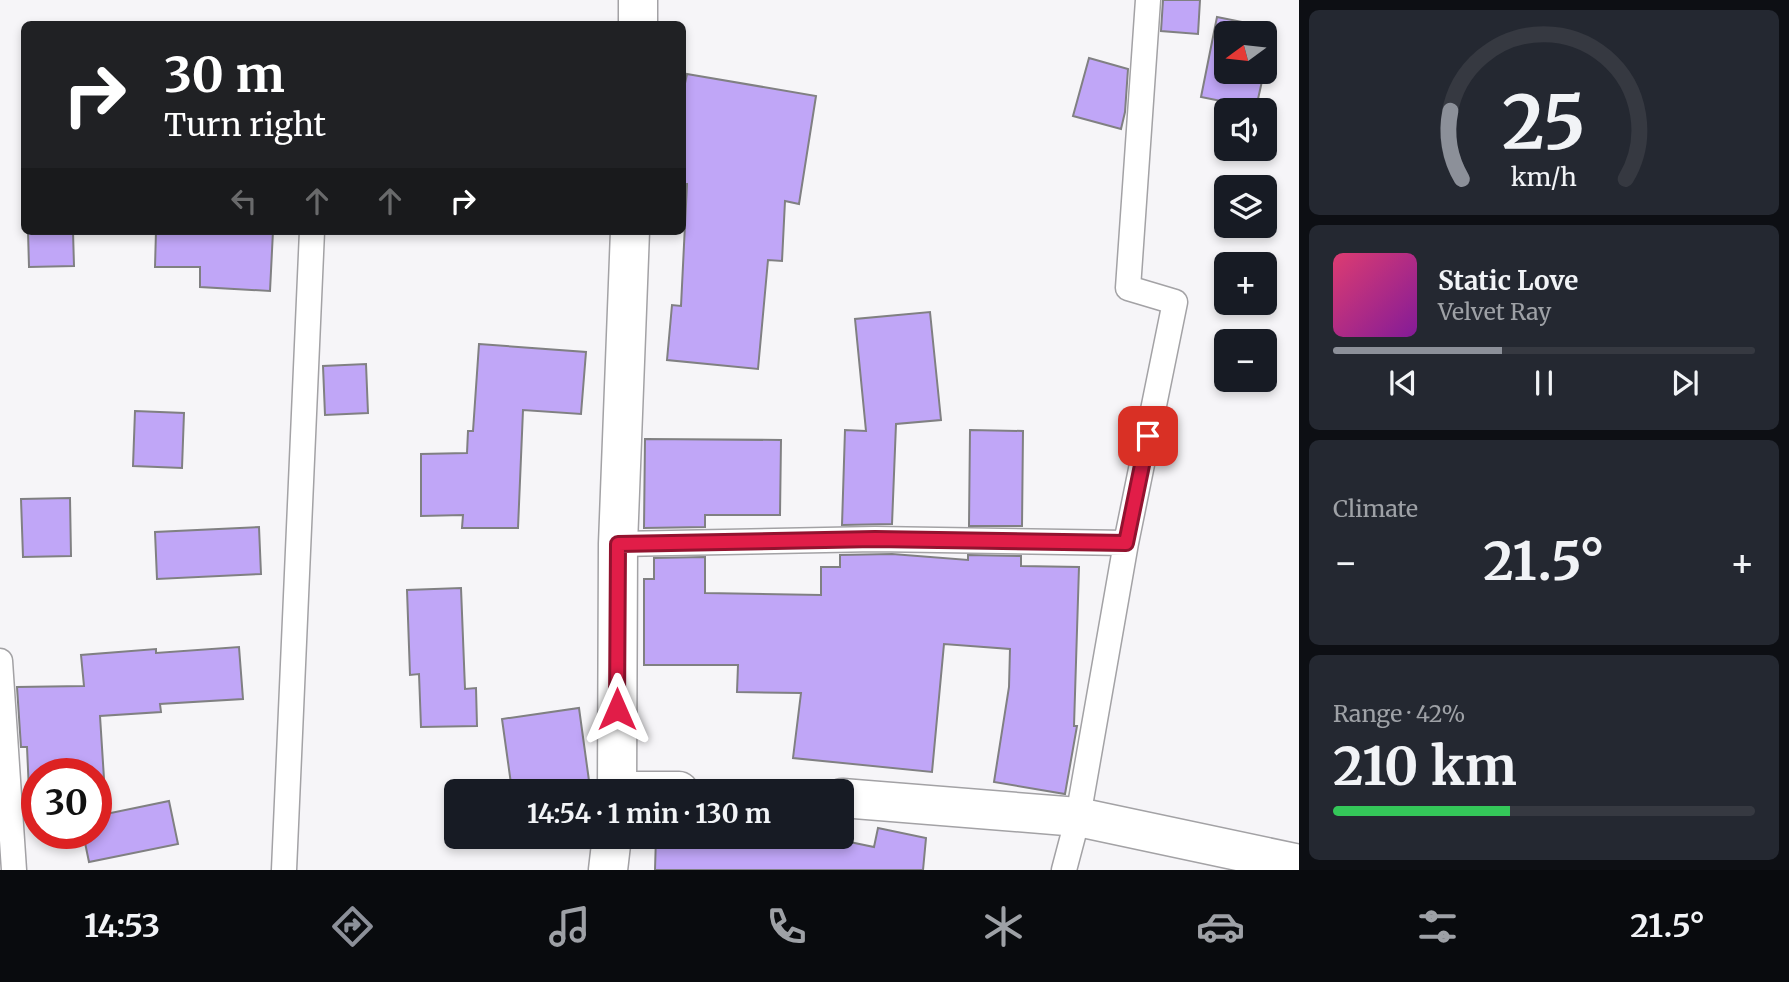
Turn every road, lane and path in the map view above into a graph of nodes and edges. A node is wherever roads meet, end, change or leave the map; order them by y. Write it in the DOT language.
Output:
graph roads {
  1 [pos="638,0"];
  2 [pos="1148,0"];
  3 [pos="638,21"];
  4 [pos="312,235"];
  5 [pos="631,235"];
  6 [pos="1126,543"];
  7 [pos="618,544"];
  8 [pos="0,661"];
  9 [pos="617,779"];
  10 [pos="854,799"];
  11 [pos="1078,817"];
  12 [pos="610,849"];
  13 [pos="1299,864"];
  14 [pos="14,870"];
  15 [pos="284,870"];
  16 [pos="608,870"];
  17 [pos="1065,870"];
  1 -- 3 [label="street"];
  2 -- 6 [label="lane"];
  4 -- 15 [label="lane"];
  5 -- 7 [label="street"];
  6 -- 7 [label="lane"];
  6 -- 11 [label="lane"];
  7 -- 9 [label="street"];
  8 -- 14 [label="lane"];
  10 -- 11 [label="street"];
  11 -- 13 [label="street"];
  11 -- 17 [label="lane"];
  12 -- 16 [label="street"];
}
